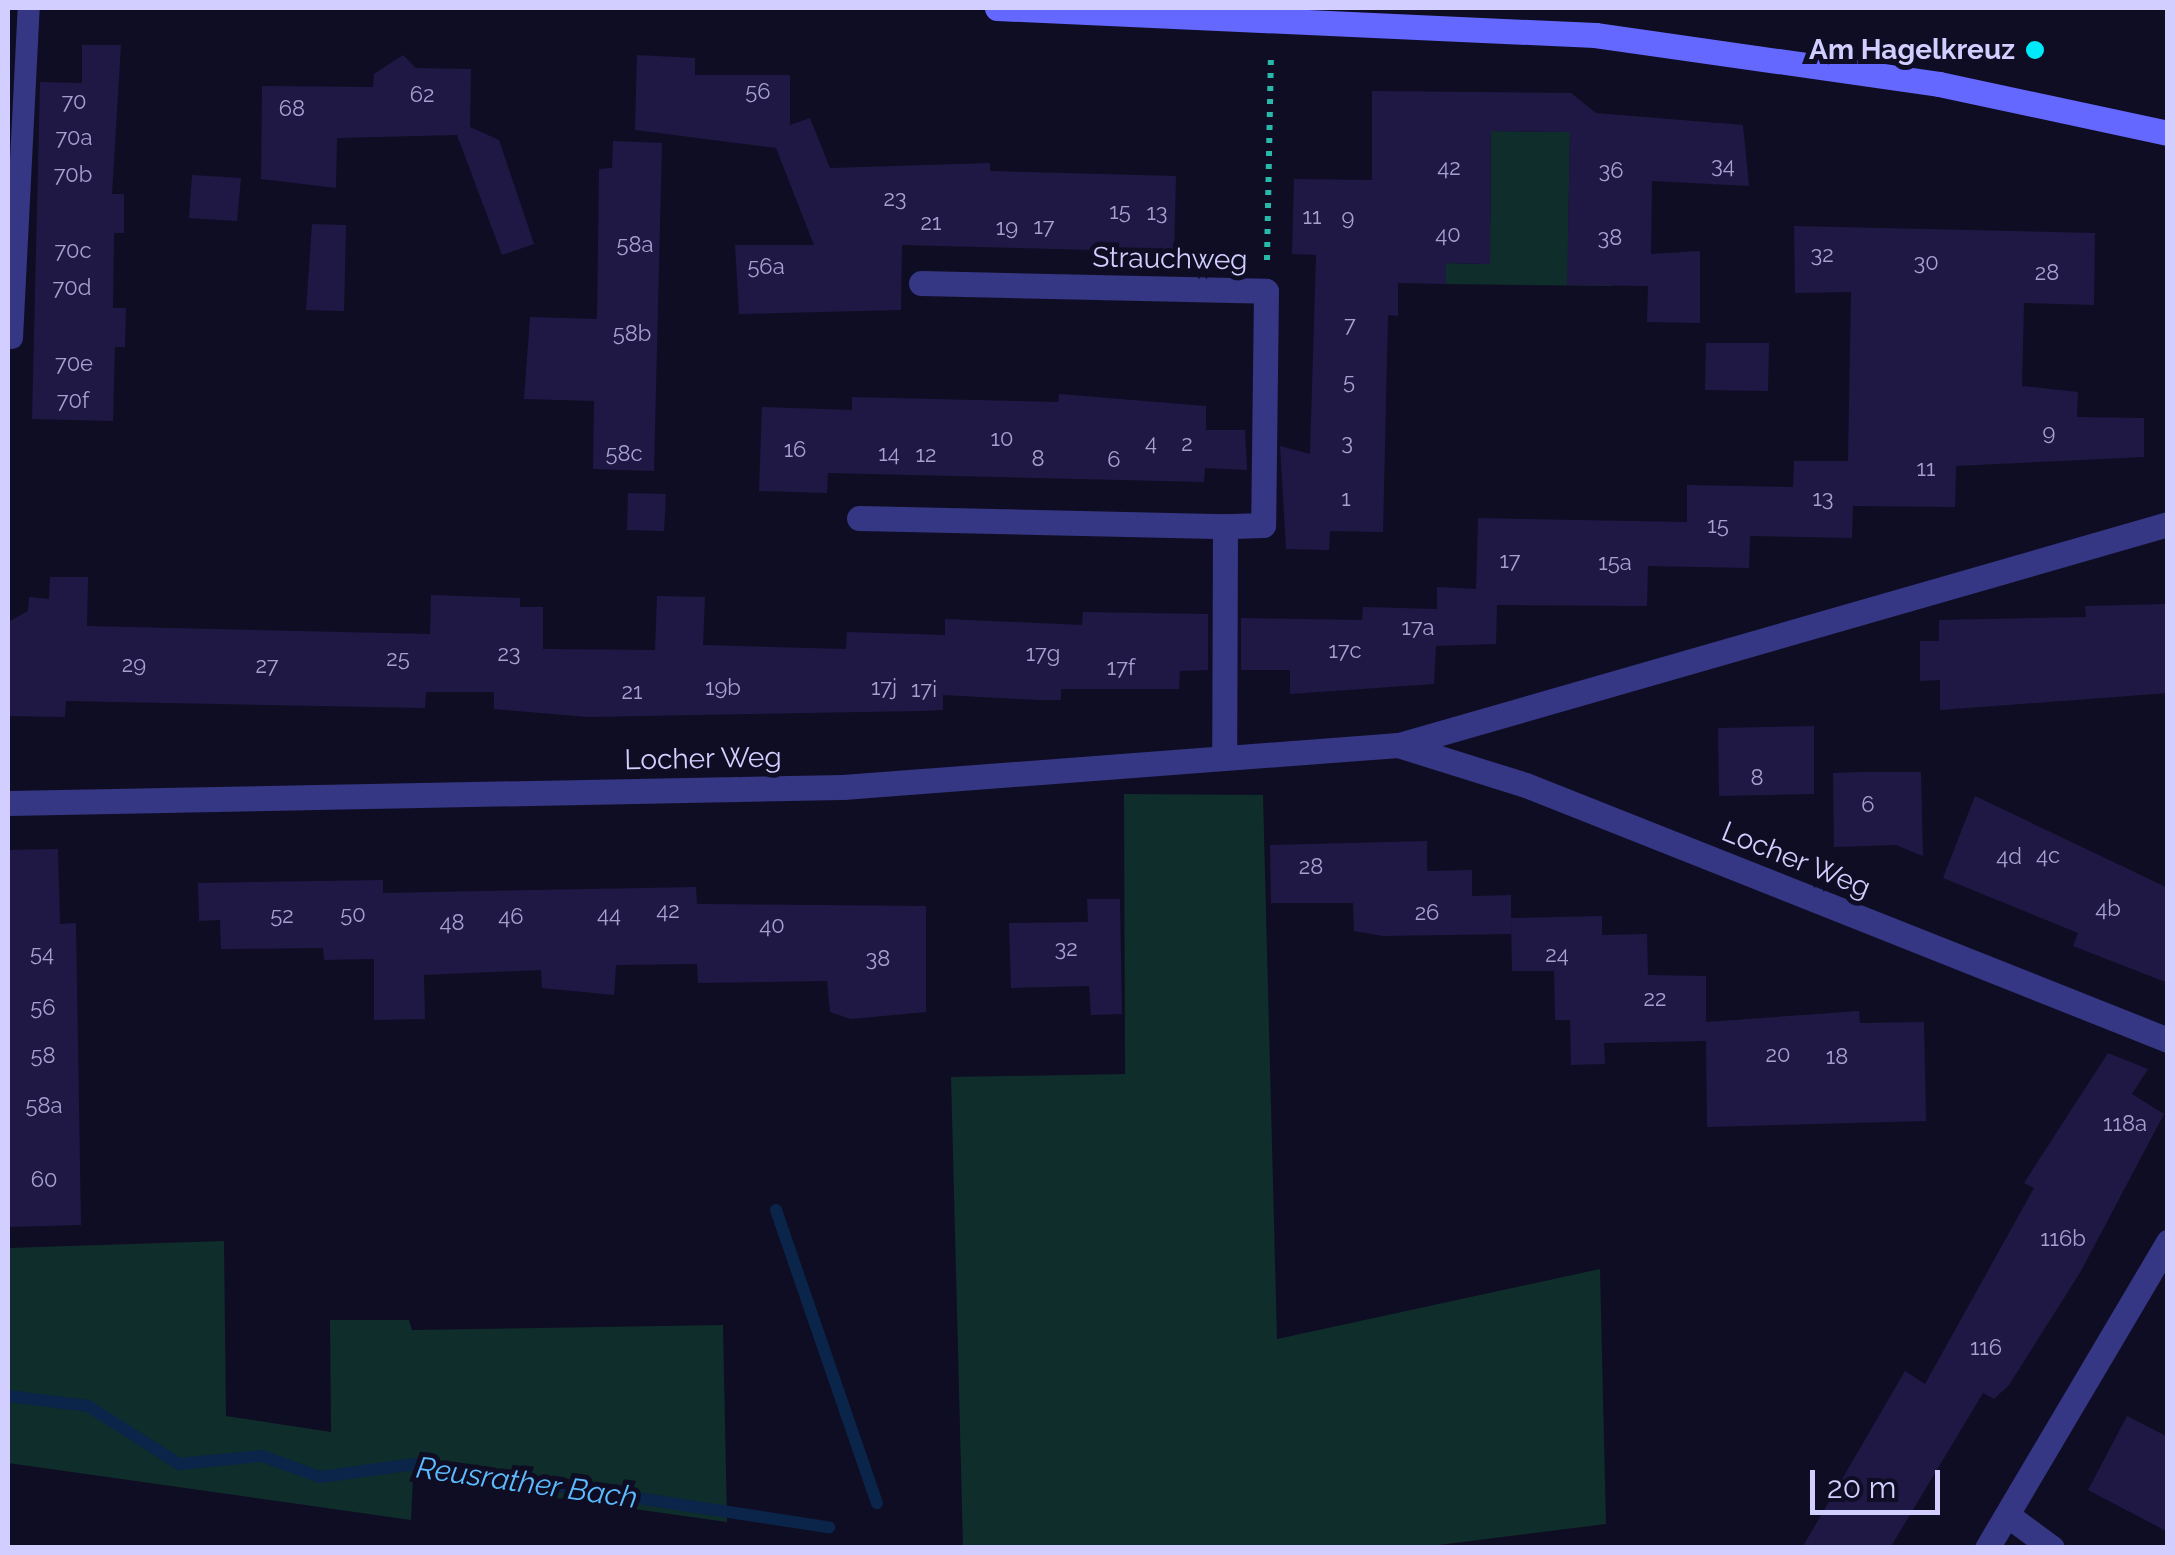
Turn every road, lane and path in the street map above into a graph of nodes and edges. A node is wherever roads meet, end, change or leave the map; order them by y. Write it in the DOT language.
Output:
graph roads {
  1 [pos="28,8"];
  2 [pos="997,8"];
  3 [pos="1272,15"];
  4 [pos="2168,133"];
  5 [pos="922,283"];
  6 [pos="1266,291"];
  7 [pos="12,338"];
  8 [pos="859,518"];
  9 [pos="2168,524"];
  10 [pos="1225,526"];
  11 [pos="1398,745"];
  12 [pos="1224,758"];
  13 [pos="8,802"];
  14 [pos="2168,1040"];
  15 [pos="2168,1242"];
  16 [pos="2010,1517"];
  17 [pos="1987,1548"];
  18 [pos="2052,1548"];
  1 -- 7 [label="lane"];
  2 -- 3 [label="main road"];
  3 -- 4 [label="main road"];
  3 -- 6 [label="path"];
  5 -- 6 [label="street, Strauchweg"];
  6 -- 10 [label="street, Strauchweg"];
  8 -- 10 [label="street, Strauchweg"];
  9 -- 11 [label="street, Locher Weg"];
  10 -- 12 [label="street"];
  11 -- 12 [label="street, Locher Weg"];
  11 -- 14 [label="street, Locher Weg"];
  12 -- 13 [label="street, Locher Weg"];
  15 -- 16 [label="street"];
  16 -- 17 [label="street"];
  16 -- 18 [label="street"];
}
